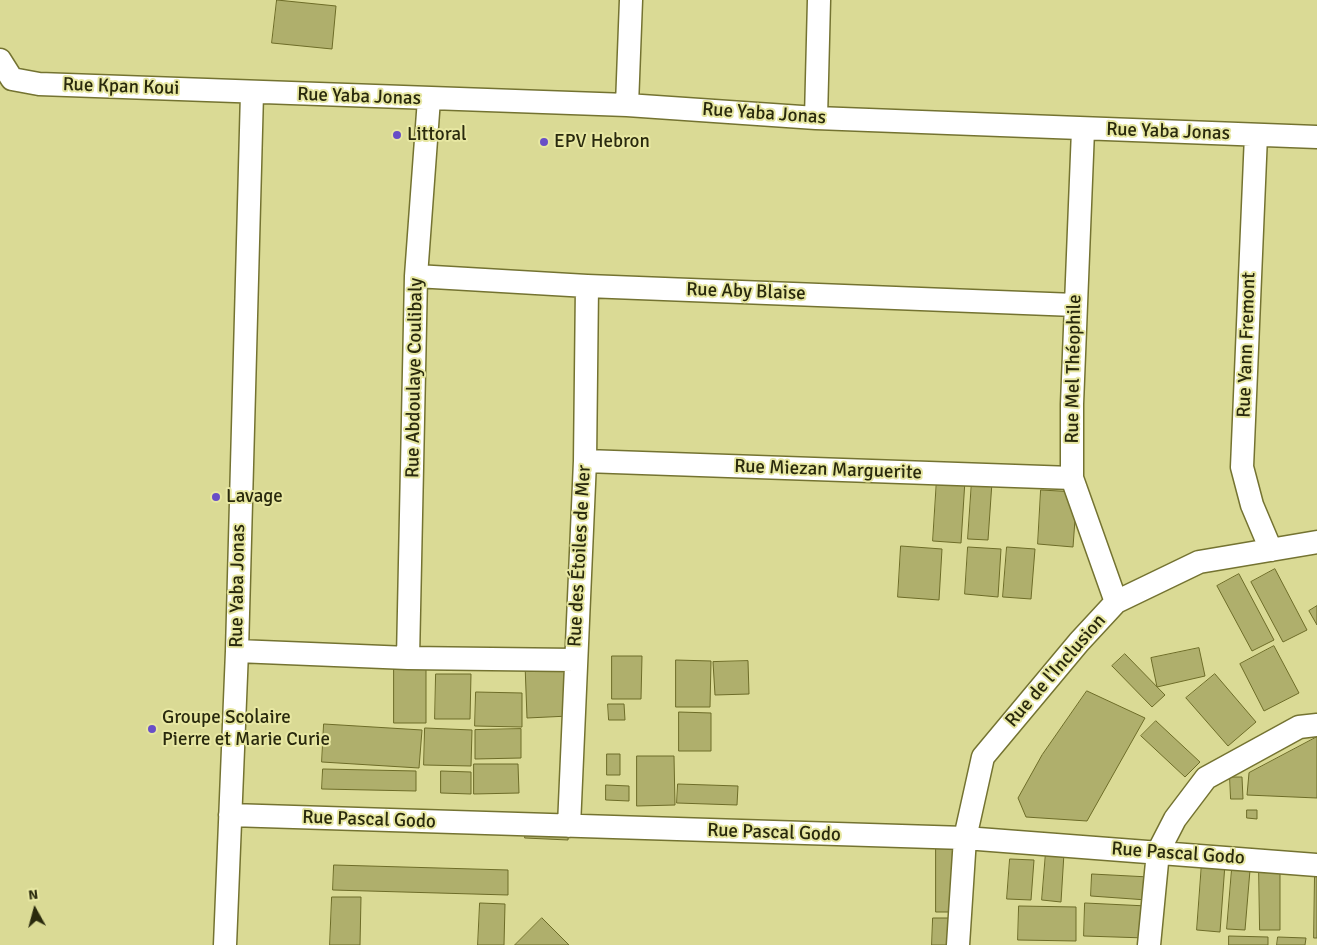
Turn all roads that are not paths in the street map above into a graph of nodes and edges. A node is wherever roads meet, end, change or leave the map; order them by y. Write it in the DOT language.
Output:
graph roads {
  1 [pos="632,0"];
  2 [pos="819,0"];
  3 [pos="0,60"];
  4 [pos="252,94"];
  5 [pos="428,99"];
  6 [pos="627,106"];
  7 [pos="816,118"];
  8 [pos="1083,130"];
  9 [pos="1256,135"];
  10 [pos="1317,137"];
  11 [pos="416,276"];
  12 [pos="587,286"];
  13 [pos="1075,306"];
  14 [pos="585,461"];
  15 [pos="1072,478"];
  16 [pos="1317,542"];
  17 [pos="1271,550"];
  18 [pos="1116,602"];
  19 [pos="237,651"];
  20 [pos="408,658"];
  21 [pos="574,660"];
  22 [pos="1317,725"];
  23 [pos="230,815"];
  24 [pos="569,826"];
  25 [pos="965,838"];
  26 [pos="1158,852"];
  27 [pos="1317,865"];
  28 [pos="225,945"];
  29 [pos="958,945"];
  30 [pos="1149,945"];
  1 -- 6 [label="street"];
  2 -- 7 [label="street"];
  3 -- 4 [label="street, Rue Kpan Koui"];
  4 -- 5 [label="street, Rue Yaba Jonas"];
  4 -- 19 [label="street, Rue Yaba Jonas"];
  5 -- 6 [label="street, Rue Yaba Jonas"];
  5 -- 11 [label="street, Rue Abdoulaye Coulibaly"];
  6 -- 7 [label="street, Rue Yaba Jonas"];
  7 -- 8 [label="street, Rue Yaba Jonas"];
  8 -- 9 [label="street, Rue Yaba Jonas"];
  8 -- 13 [label="street, Rue Mel Théophile"];
  9 -- 10 [label="street, Rue Yaba Jonas"];
  9 -- 17 [label="street, Rue Yann Fremont"];
  11 -- 12 [label="street, Rue Aby Blaise"];
  11 -- 20 [label="street, Rue Abdoulaye Coulibaly"];
  12 -- 13 [label="street, Rue Aby Blaise"];
  12 -- 14 [label="street, Rue des Étoiles de Mer"];
  13 -- 15 [label="street, Rue Mel Théophile"];
  14 -- 15 [label="street, Rue Miezan Marguerite"];
  14 -- 21 [label="street, Rue des Étoiles de Mer"];
  15 -- 18 [label="street, Rue Mel Théophile"];
  16 -- 17 [label="street, Rue de l'Inclusion"];
  17 -- 18 [label="street, Rue de l'Inclusion"];
  18 -- 25 [label="street, Rue de l'Inclusion"];
  19 -- 20 [label="street"];
  19 -- 23 [label="street, Rue Yaba Jonas"];
  20 -- 21 [label="street"];
  21 -- 24 [label="street, Rue des Étoiles de Mer"];
  22 -- 26 [label="street"];
  23 -- 24 [label="street, Rue Pascal Godo"];
  23 -- 28 [label="street, Rue Yaba Jonas"];
  24 -- 25 [label="street, Rue Pascal Godo"];
  25 -- 26 [label="street, Rue Pascal Godo"];
  25 -- 29 [label="street, Rue de l'Inclusion"];
  26 -- 27 [label="street, Rue Pascal Godo"];
  26 -- 30 [label="street"];
}
